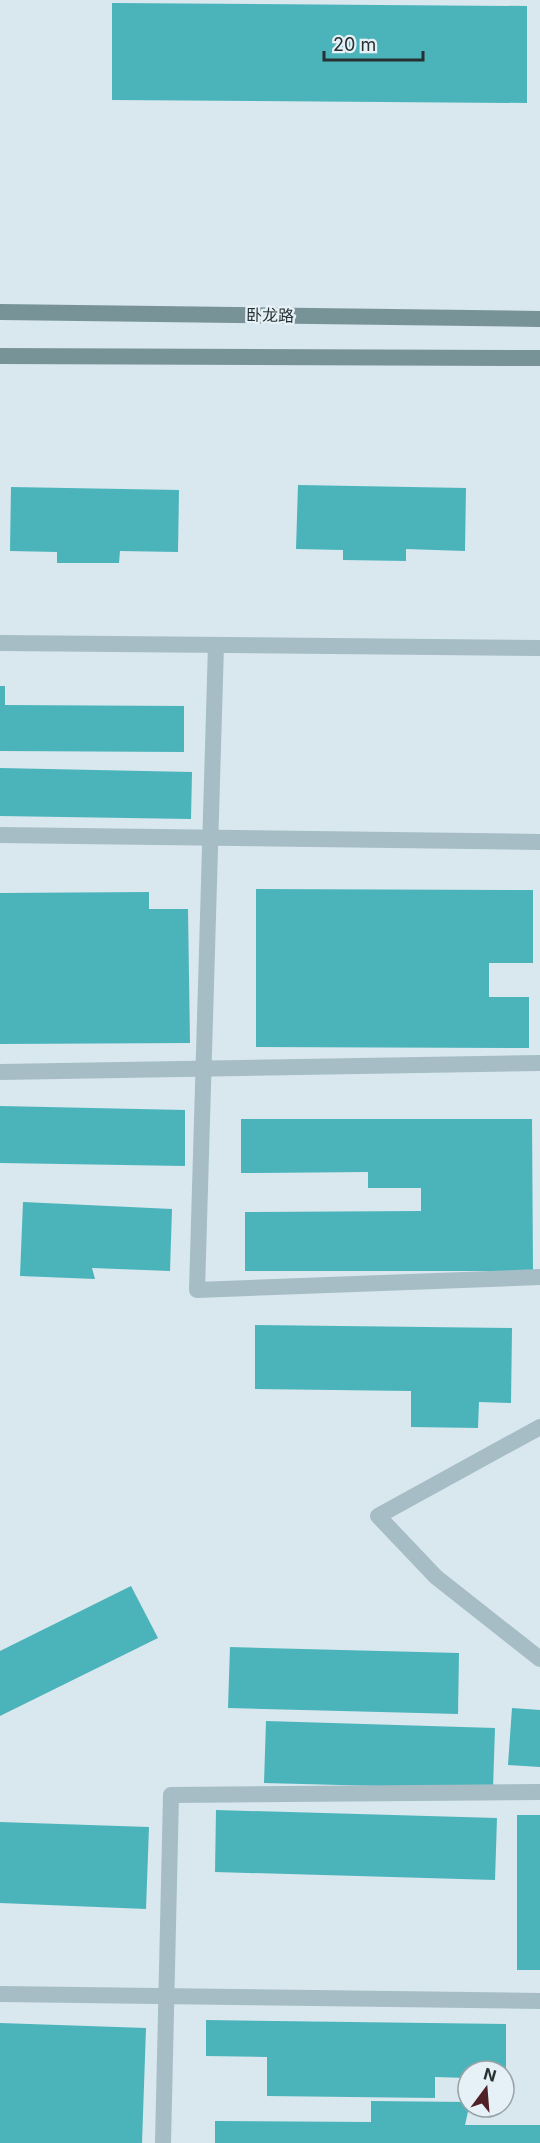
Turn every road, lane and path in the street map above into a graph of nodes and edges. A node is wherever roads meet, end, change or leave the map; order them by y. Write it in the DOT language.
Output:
graph roads {
  1 [pos="0,312"];
  2 [pos="540,319"];
  3 [pos="0,356"];
  4 [pos="540,358"];
  5 [pos="0,643"];
  6 [pos="216,645"];
  7 [pos="540,648"];
  8 [pos="0,835"];
  9 [pos="210,838"];
  10 [pos="540,842"];
  11 [pos="540,1063"];
  12 [pos="203,1068"];
  13 [pos="0,1072"];
  14 [pos="540,1277"];
  15 [pos="540,1427"];
  16 [pos="540,1659"];
  17 [pos="540,1792"];
  18 [pos="0,1994"];
  19 [pos="166,1996"];
  20 [pos="540,2001"];
  21 [pos="163,2143"];
  1 -- 2 [label="main road, 卧龙路"];
  3 -- 4 [label="main road"];
  5 -- 6 [label="street"];
  6 -- 7 [label="street"];
  6 -- 9 [label="street"];
  8 -- 9 [label="street"];
  9 -- 10 [label="street"];
  9 -- 12 [label="street"];
  11 -- 12 [label="street"];
  12 -- 13 [label="street"];
  12 -- 14 [label="street"];
  15 -- 16 [label="street"];
  17 -- 19 [label="street"];
  18 -- 19 [label="street"];
  19 -- 20 [label="street"];
  19 -- 21 [label="street"];
}
